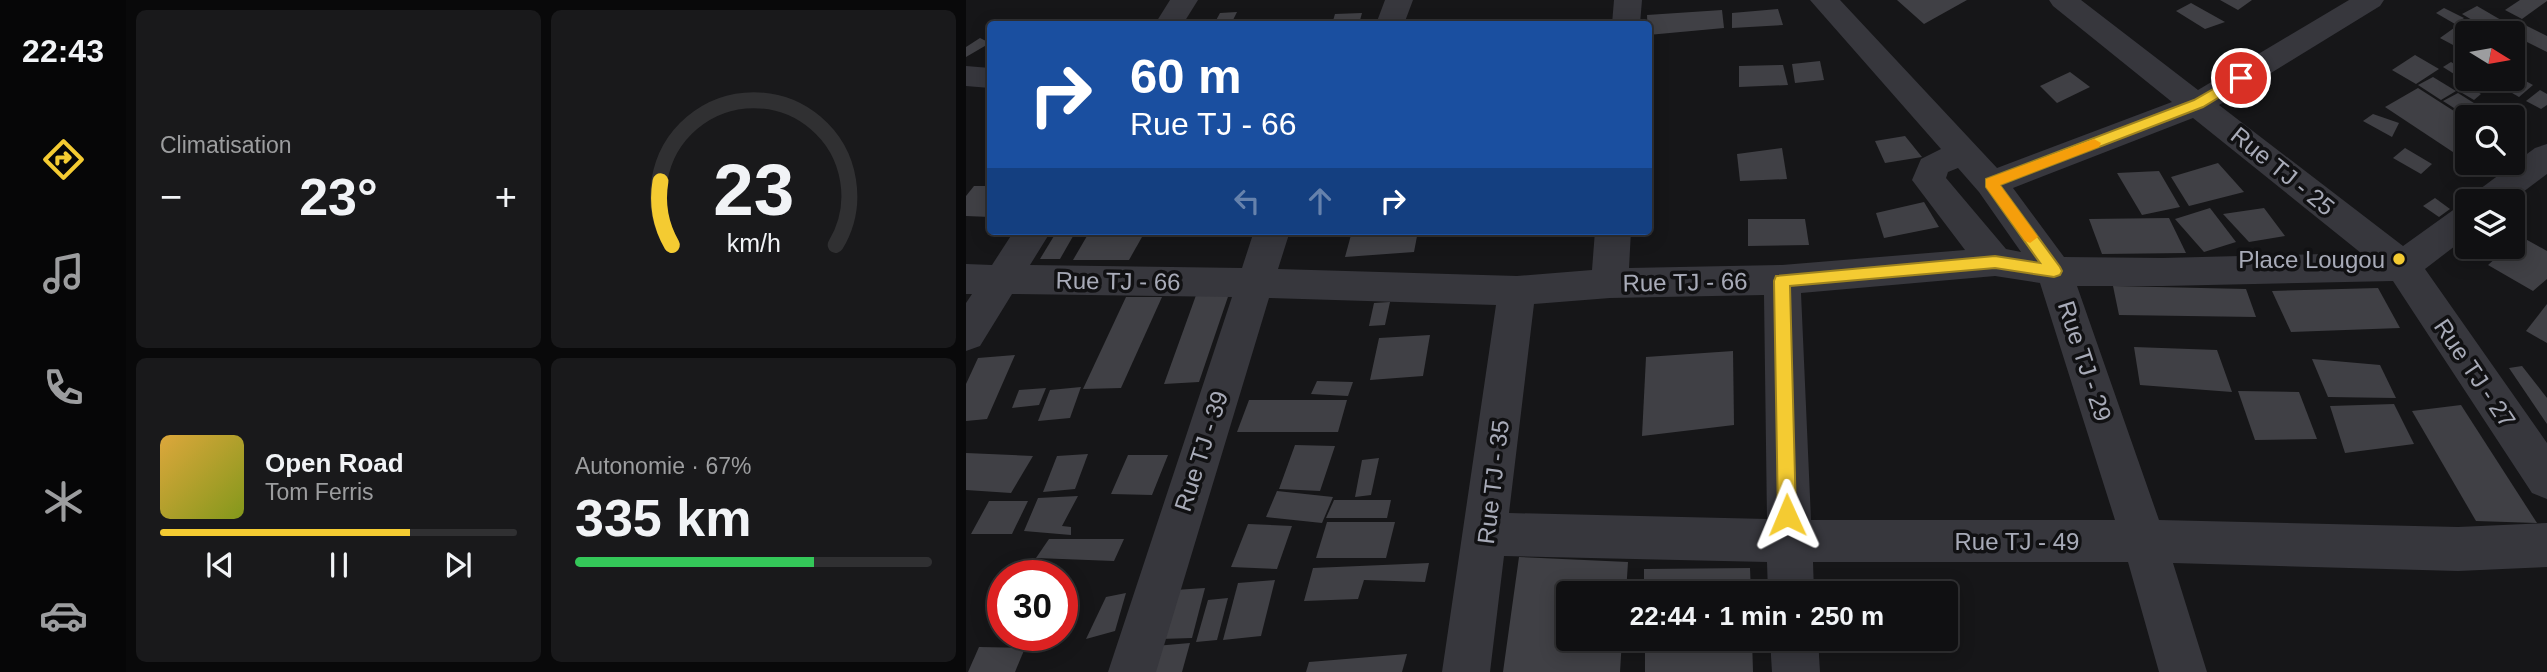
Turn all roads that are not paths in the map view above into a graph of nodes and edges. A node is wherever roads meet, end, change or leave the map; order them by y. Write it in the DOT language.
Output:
graph roads {
  1 [pos="1184,0"];
  2 [pos="1399,0"];
  3 [pos="1628,0"];
  4 [pos="1824,0"];
  5 [pos="2063,0"];
  6 [pos="2370,0"];
  7 [pos="1171,21"];
  8 [pos="1391,21"];
  9 [pos="1626,21"];
  10 [pos="966,76"];
  11 [pos="987,78"];
  12 [pos="2198,104"];
  13 [pos="1965,155"];
  14 [pos="2547,156"];
  15 [pos="1991,183"];
  16 [pos="2504,189"];
  17 [pos="2455,227"];
  18 [pos="1029,235"];
  19 [pos="1271,235"];
  20 [pos="1613,235"];
  21 [pos="1995,262"];
  22 [pos="2403,267"];
  23 [pos="2054,271"];
  24 [pos="983,279"];
  25 [pos="1782,281"];
  26 [pos="1254,283"];
  27 [pos="1610,283"];
  28 [pos="1517,291"];
  29 [pos="966,335"];
  30 [pos="2547,479"];
  31 [pos="1486,534"];
  32 [pos="1787,541"];
  33 [pos="2144,541"];
  34 [pos="2547,545"];
  35 [pos="1790,581"];
  36 [pos="1795,651"];
  37 [pos="1132,672"];
  38 [pos="1466,672"];
  39 [pos="1796,672"];
  40 [pos="2183,672"];
  1 -- 7 [label="street"];
  2 -- 8 [label="street"];
  3 -- 9 [label="street"];
  4 -- 13 [label="street, Rue TJ - 29"];
  5 -- 12 [label="street, Rue TJ - 25"];
  6 -- 12 [label="street"];
  10 -- 11 [label="street"];
  12 -- 15 [label="street"];
  12 -- 22 [label="street, Rue TJ - 25"];
  13 -- 15 [label="street, Rue TJ - 29"];
  13 -- 21 [label="street"];
  14 -- 16 [label="street"];
  15 -- 23 [label="street, Rue TJ - 29"];
  17 -- 22 [label="street"];
  18 -- 24 [label="street"];
  19 -- 26 [label="street, Rue TJ - 39"];
  20 -- 27 [label="street"];
  21 -- 23 [label="street, Rue TJ - 66"];
  21 -- 25 [label="street, Rue TJ - 66"];
  22 -- 23 [label="street, Rue TJ - 66"];
  22 -- 30 [label="street, Rue TJ - 27"];
  23 -- 33 [label="street, Rue TJ - 29"];
  24 -- 26 [label="street, Rue TJ - 66"];
  24 -- 29 [label="street"];
  25 -- 27 [label="street, Rue TJ - 66"];
  25 -- 32 [label="street"];
  26 -- 28 [label="street, Rue TJ - 66"];
  26 -- 37 [label="street, Rue TJ - 39"];
  27 -- 28 [label="street, Rue TJ - 66"];
  28 -- 31 [label="street, Rue TJ - 35"];
  31 -- 32 [label="street, Rue TJ - 49"];
  31 -- 38 [label="street, Rue TJ - 35"];
  32 -- 33 [label="street, Rue TJ - 49"];
  32 -- 35 [label="street"];
  33 -- 34 [label="street, Rue TJ - 49"];
  33 -- 40 [label="street, Rue TJ - 29"];
  36 -- 39 [label="street"];
}
